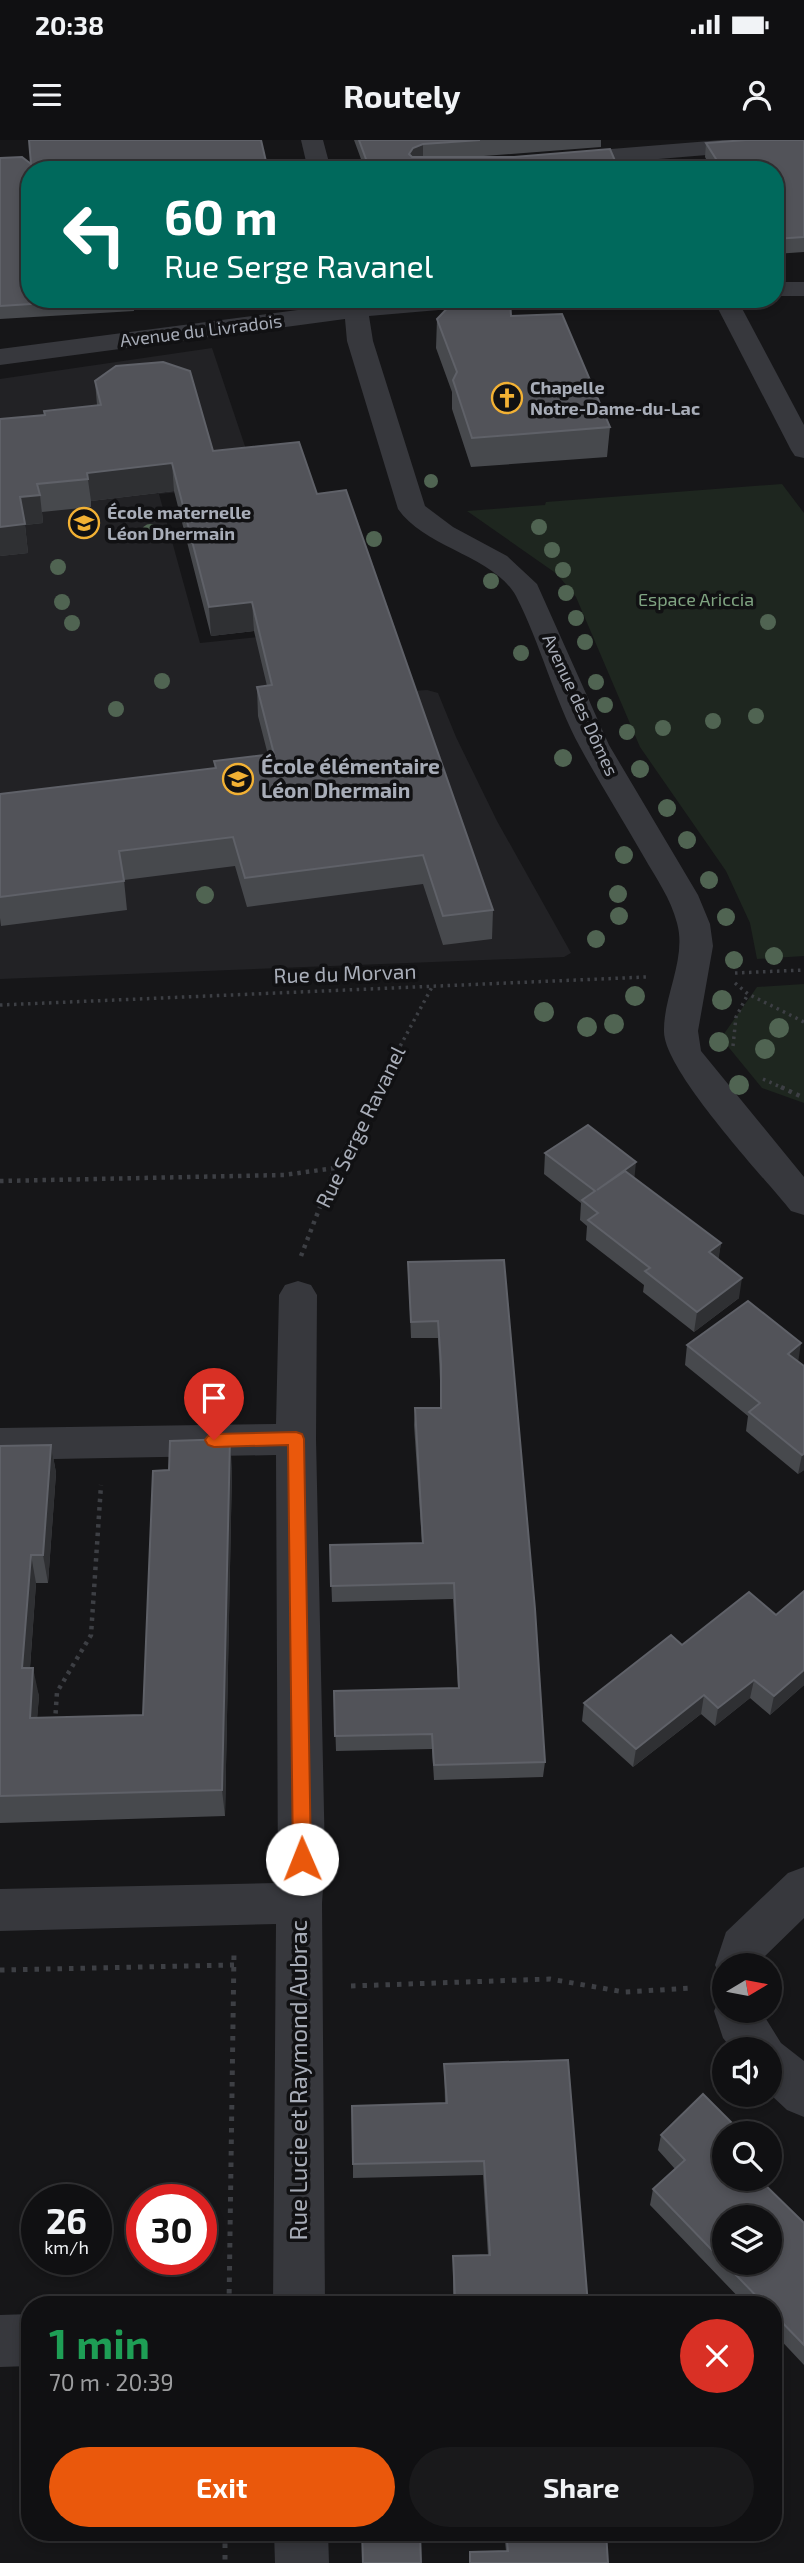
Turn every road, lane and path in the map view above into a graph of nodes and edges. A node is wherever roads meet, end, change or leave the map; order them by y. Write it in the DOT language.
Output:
graph roads {
  1 [pos="312,140"];
  2 [pos="804,141"];
  3 [pos="659,154"];
  4 [pos="318,161"];
  5 [pos="546,161"];
  6 [pos="784,289"];
  7 [pos="804,289"];
  8 [pos="210,308"];
  9 [pos="339,308"];
  10 [pos="356,308"];
  11 [pos="730,308"];
  12 [pos="233,327"];
  13 [pos="0,358"];
  14 [pos="801,440"];
  15 [pos="804,970"];
  16 [pos="708,975"];
  17 [pos="432,986"];
  18 [pos="748,993"];
  19 [pos="0,1005"];
  20 [pos="804,1023"];
  21 [pos="739,1055"];
  22 [pos="761,1079"];
  23 [pos="804,1098"];
  24 [pos="335,1168"];
  25 [pos="0,1181"];
  26 [pos="804,1202"];
  27 [pos="298,1295"];
  28 [pos="296,1439"];
  29 [pos="104,1442"];
  30 [pos="0,1444"];
  31 [pos="55,1731"];
  32 [pos="804,1888"];
  33 [pos="299,1903"];
  34 [pos="237,1905"];
  35 [pos="0,1910"];
  36 [pos="741,1953"];
  37 [pos="234,1965"];
  38 [pos="0,1970"];
  39 [pos="343,1986"];
  40 [pos="712,1998"];
  41 [pos="782,2072"];
  42 [pos="804,2094"];
  43 [pos="229,2296"];
  44 [pos="299,2296"];
  45 [pos="21,2340"];
  46 [pos="0,2341"];
  47 [pos="225,2541"];
  48 [pos="301,2541"];
  49 [pos="225,2563"];
  50 [pos="302,2563"];
  1 -- 4 [label="street"];
  2 -- 3 [label="street"];
  3 -- 5 [label="street"];
  6 -- 7 [label="street"];
  8 -- 12 [label="street"];
  9 -- 12 [label="street, Avenue du Livradois"];
  10 -- 16 [label="street, Avenue des Dômes"];
  11 -- 14 [label="street"];
  12 -- 13 [label="street, Avenue du Livradois"];
  15 -- 16 [label="path, Rue du Morvan"];
  16 -- 17 [label="path, Rue du Morvan"];
  16 -- 18 [label="path"];
  16 -- 26 [label="street, Avenue des Dômes"];
  17 -- 19 [label="path, Rue du Morvan"];
  17 -- 24 [label="path, Rue Serge Ravanel"];
  18 -- 20 [label="path"];
  18 -- 21 [label="path"];
  22 -- 23 [label="path"];
  24 -- 25 [label="path"];
  24 -- 27 [label="path, Rue Serge Ravanel"];
  27 -- 28 [label="street"];
  28 -- 29 [label="street"];
  28 -- 33 [label="street"];
  29 -- 30 [label="street"];
  29 -- 31 [label="path"];
  32 -- 36 [label="street"];
  33 -- 34 [label="street, Rue Lucie et Raymond Aubrac"];
  33 -- 44 [label="street, Rue Lucie et Raymond Aubrac"];
  34 -- 35 [label="street, Rue Lucie et Raymond Aubrac"];
  34 -- 37 [label="path"];
  37 -- 38 [label="path"];
  37 -- 43 [label="path"];
  39 -- 40 [label="path"];
  41 -- 42 [label="street"];
  45 -- 46 [label="street"];
  47 -- 49 [label="path"];
  48 -- 50 [label="street"];
}
